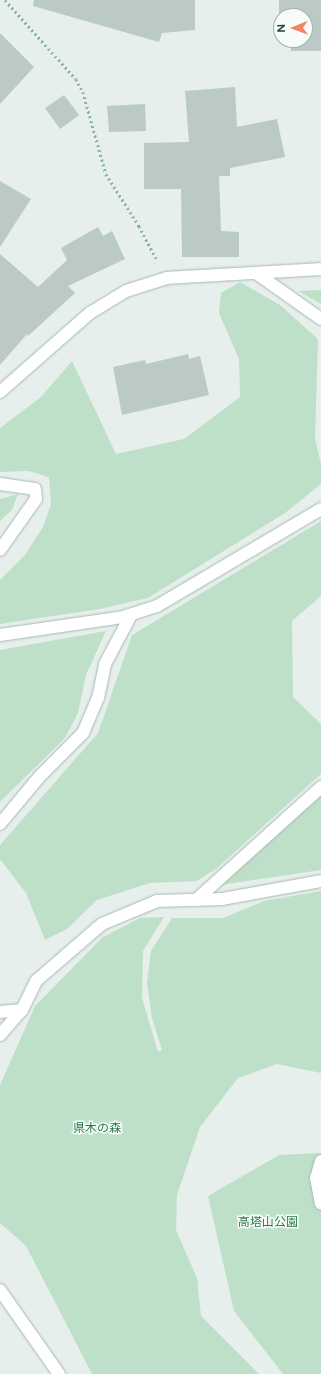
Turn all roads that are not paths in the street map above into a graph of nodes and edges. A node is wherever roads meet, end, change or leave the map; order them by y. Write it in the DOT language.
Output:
graph roads {
  1 [pos="321,269"];
  2 [pos="256,274"];
  3 [pos="321,320"];
  4 [pos="0,392"];
  5 [pos="0,484"];
  6 [pos="321,509"];
  7 [pos="0,550"];
  8 [pos="131,615"];
  9 [pos="0,635"];
  10 [pos="321,787"];
  11 [pos="0,824"];
  12 [pos="321,881"];
  13 [pos="196,900"];
  14 [pos="22,1010"];
  15 [pos="0,1012"];
  16 [pos="0,1035"];
  17 [pos="321,1161"];
  18 [pos="321,1204"];
  19 [pos="0,1290"];
  20 [pos="59,1374"];
  1 -- 2 [label="street"];
  2 -- 3 [label="street"];
  2 -- 4 [label="street"];
  5 -- 7 [label="street"];
  6 -- 8 [label="street"];
  8 -- 9 [label="street"];
  8 -- 11 [label="street"];
  10 -- 13 [label="street"];
  12 -- 13 [label="street"];
  13 -- 14 [label="street"];
  14 -- 15 [label="street"];
  14 -- 16 [label="street"];
  17 -- 18 [label="street"];
  19 -- 20 [label="street"];
}
